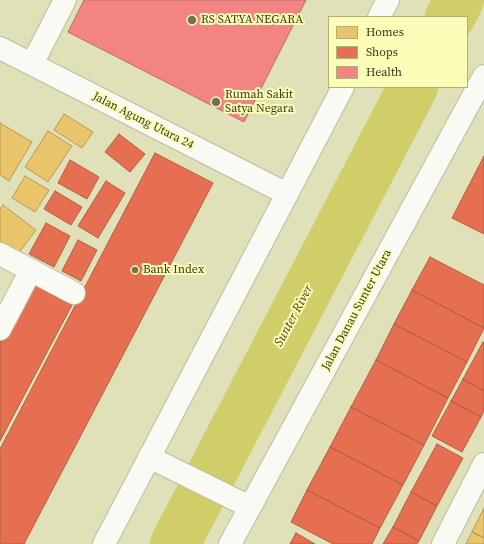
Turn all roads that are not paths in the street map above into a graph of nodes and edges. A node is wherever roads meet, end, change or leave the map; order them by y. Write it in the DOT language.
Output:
graph roads {
  1 [pos="65,0"];
  2 [pos="388,0"];
  3 [pos="380,16"];
  4 [pos="1,50"];
  5 [pos="32,64"];
  6 [pos="484,76"];
  7 [pos="341,88"];
  8 [pos="287,194"];
  9 [pos="0,254"];
  10 [pos="31,270"];
  11 [pos="74,293"];
  12 [pos="0,330"];
  13 [pos="149,457"];
  14 [pos="484,464"];
  15 [pos="242,503"];
  16 [pos="104,544"];
  17 [pos="230,544"];
  18 [pos="442,544"];
  1 -- 5 [label="main road"];
  2 -- 3 [label="main road"];
  4 -- 5 [label="main road, Jalan Agung Utara 24"];
  5 -- 8 [label="main road, Jalan Agung Utara 24"];
  6 -- 15 [label="main road, Jalan Danau Sunter Utara"];
  7 -- 8 [label="main road"];
  8 -- 13 [label="main road"];
  9 -- 10 [label="main road"];
  10 -- 11 [label="main road"];
  10 -- 12 [label="main road"];
  13 -- 15 [label="main road"];
  13 -- 16 [label="main road"];
  14 -- 18 [label="main road"];
  15 -- 17 [label="main road, Jalan Danau Sunter Utara"];
}
